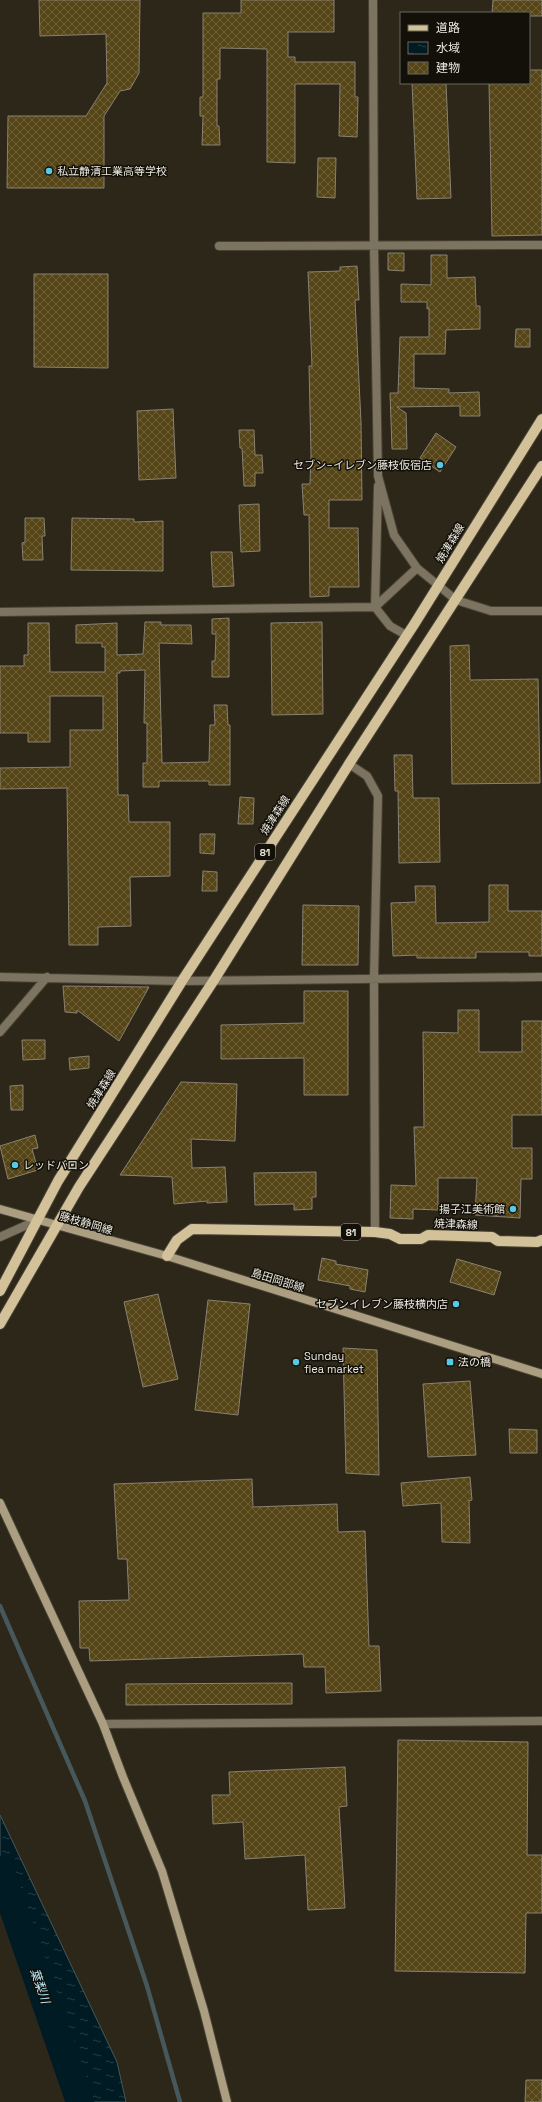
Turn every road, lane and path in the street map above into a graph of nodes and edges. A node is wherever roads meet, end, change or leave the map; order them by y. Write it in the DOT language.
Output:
graph roads {
  1 [pos="373,0"];
  2 [pos="542,245"];
  3 [pos="219,246"];
  4 [pos="374,247"];
  5 [pos="542,419"];
  6 [pos="542,466"];
  7 [pos="378,476"];
  8 [pos="417,568"];
  9 [pos="438,586"];
  10 [pos="456,600"];
  11 [pos="376,607"];
  12 [pos="542,611"];
  13 [pos="0,612"];
  14 [pos="406,635"];
  15 [pos="349,764"];
  16 [pos="0,977"];
  17 [pos="47,977"];
  18 [pos="542,977"];
  19 [pos="374,978"];
  20 [pos="214,980"];
  21 [pos="182,981"];
  22 [pos="0,1032"];
  23 [pos="0,1209"];
  24 [pos="38,1220"];
  25 [pos="55,1226"];
  26 [pos="375,1232"];
  27 [pos="0,1237"];
  28 [pos="542,1240"];
  29 [pos="167,1256"];
  30 [pos="0,1291"];
  31 [pos="0,1324"];
  32 [pos="542,1374"];
  33 [pos="0,1503"];
  34 [pos="542,1721"];
  35 [pos="103,1724"];
  36 [pos="227,2102"];
  1 -- 4 [label="street"];
  2 -- 4 [label="street"];
  3 -- 4 [label="street"];
  4 -- 7 [label="street"];
  5 -- 9 [label="main road, 焼津森線 / 81"];
  6 -- 10 [label="main road, 81"];
  7 -- 8 [label="street"];
  7 -- 11 [label="street"];
  8 -- 9 [label="street"];
  8 -- 11 [label="street"];
  9 -- 10 [label="street"];
  9 -- 14 [label="main road, 焼津森線 / 81"];
  10 -- 12 [label="street"];
  10 -- 15 [label="main road, 81"];
  11 -- 13 [label="street"];
  11 -- 14 [label="street"];
  14 -- 21 [label="main road, 焼津森線 / 81"];
  15 -- 19 [label="street"];
  15 -- 20 [label="main road, 81"];
  16 -- 17 [label="street"];
  17 -- 21 [label="street"];
  17 -- 22 [label="street"];
  18 -- 19 [label="street"];
  19 -- 20 [label="street"];
  19 -- 26 [label="street"];
  20 -- 21 [label="street"];
  20 -- 25 [label="main road, 81"];
  21 -- 24 [label="main road, 焼津森線 / 81"];
  23 -- 24 [label="street, 藤枝静岡線"];
  24 -- 25 [label="street, 藤枝静岡線"];
  24 -- 27 [label="street"];
  24 -- 30 [label="main road, 焼津森線 / 81"];
  25 -- 29 [label="street, 藤枝静岡線"];
  25 -- 31 [label="main road, 81"];
  26 -- 28 [label="main road, 焼津森線 / 81"];
  26 -- 29 [label="main road, 焼津森線 / 81"];
  29 -- 32 [label="street, 島田岡部線"];
  33 -- 35 [label="street"];
  34 -- 35 [label="street"];
  35 -- 36 [label="street"];
}
